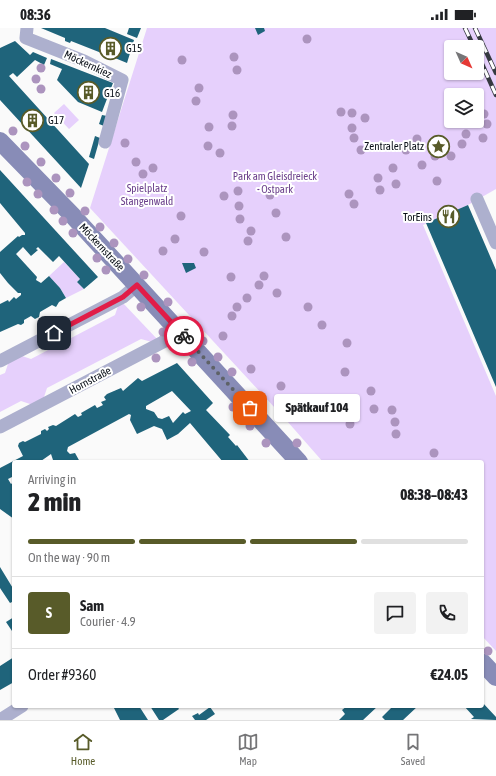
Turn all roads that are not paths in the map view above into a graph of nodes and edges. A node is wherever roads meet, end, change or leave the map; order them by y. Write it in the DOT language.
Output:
graph roads {
  1 [pos="27,28"];
  2 [pos="0,141"];
  3 [pos="105,142"];
  4 [pos="477,199"];
  5 [pos="496,243"];
  6 [pos="137,285"];
  7 [pos="178,329"];
  8 [pos="0,361"];
  9 [pos="0,427"];
  10 [pos="297,460"];
  11 [pos="484,664"];
  12 [pos="496,677"];
  13 [pos="19,708"];
  14 [pos="0,720"];
  1 -- 3 [label="street, Möckernkiez"];
  2 -- 6 [label="street, Möckernstraße"];
  4 -- 5 [label="street"];
  6 -- 7 [label="street, Möckernstraße"];
  6 -- 8 [label="street"];
  7 -- 9 [label="street, Hornstraße"];
  7 -- 10 [label="street, Möckernstraße"];
  11 -- 12 [label="street"];
  13 -- 14 [label="street"];
}
